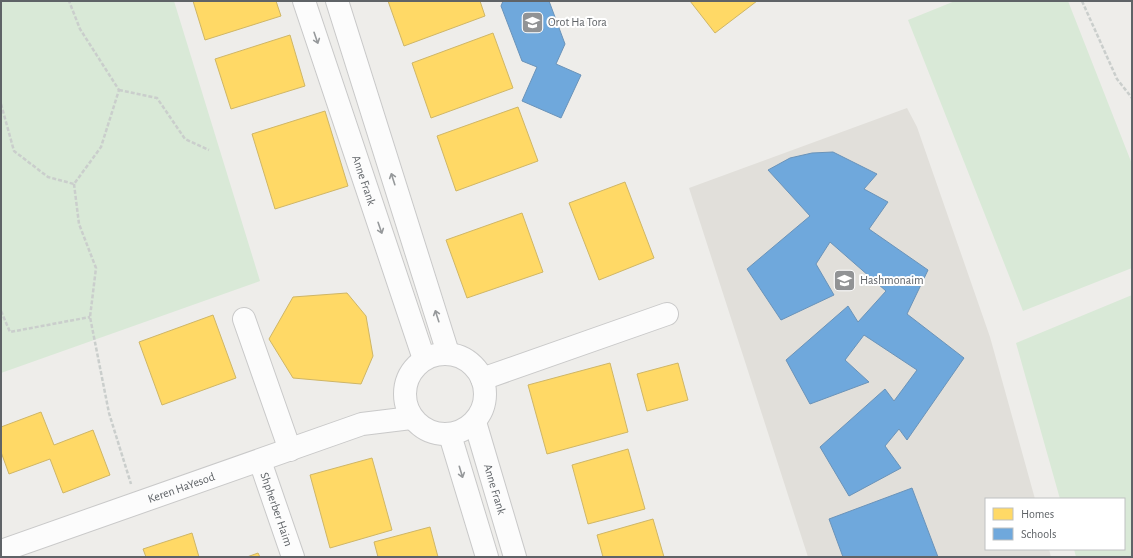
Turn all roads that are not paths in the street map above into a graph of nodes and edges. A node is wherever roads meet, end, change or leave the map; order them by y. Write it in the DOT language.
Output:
graph roads {
  1 [pos="304,1"];
  2 [pos="337,1"];
  3 [pos="667,314"];
  4 [pos="244,319"];
  5 [pos="448,353"];
  6 [pos="424,359"];
  7 [pos="482,379"];
  8 [pos="404,394"];
  9 [pos="412,418"];
  10 [pos="475,422"];
  11 [pos="362,424"];
  12 [pos="450,434"];
  13 [pos="290,450"];
  14 [pos="260,461"];
  15 [pos="1,551"];
  16 [pos="293,557"];
  17 [pos="487,557"];
  18 [pos="515,557"];
  1 -- 6 [label="street, Anne Frank, one-way"];
  5 -- 2 [label="street, one-way"];
  3 -- 7 [label="street"];
  4 -- 13 [label="street"];
  5 -- 6 [label="street"];
  5 -- 7 [label="street"];
  6 -- 8 [label="street"];
  7 -- 10 [label="street"];
  8 -- 9 [label="street"];
  8 -- 11 [label="street, Keren HaYesod"];
  9 -- 11 [label="street, Keren HaYesod"];
  9 -- 12 [label="street"];
  10 -- 12 [label="street"];
  10 -- 18 [label="street, Anne Frank"];
  11 -- 13 [label="street, Keren HaYesod"];
  12 -- 17 [label="street, one-way"];
  13 -- 14 [label="street, Keren HaYesod"];
  14 -- 15 [label="street, Keren HaYesod"];
  14 -- 16 [label="street, Shpherber Haim"];
}
